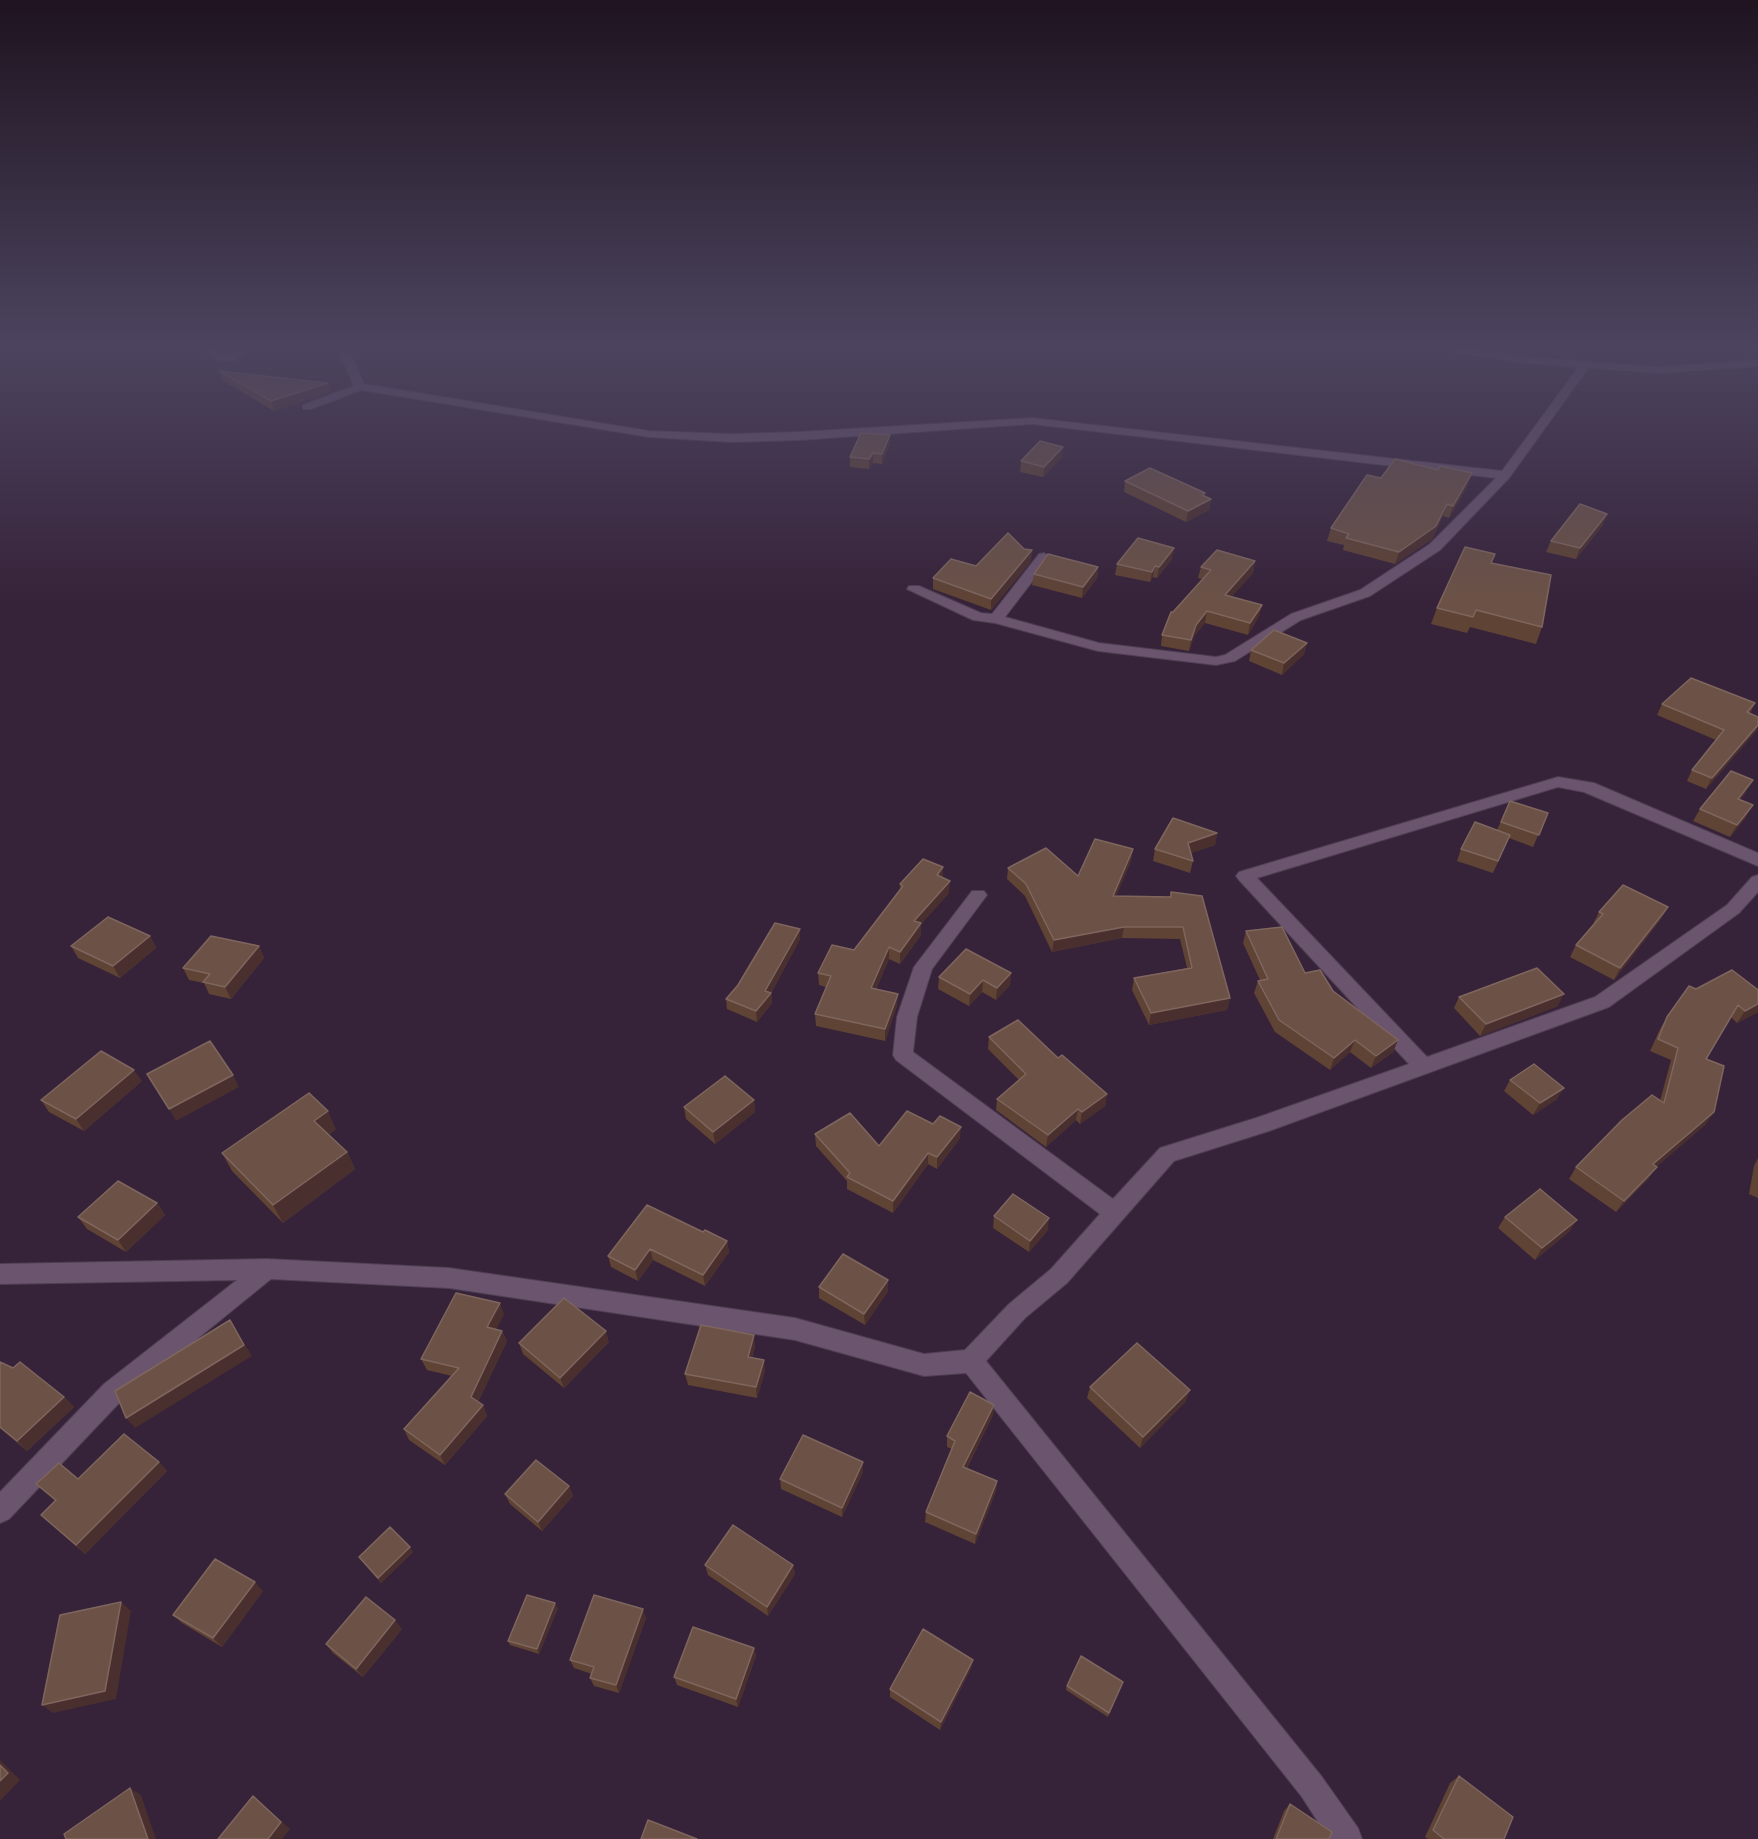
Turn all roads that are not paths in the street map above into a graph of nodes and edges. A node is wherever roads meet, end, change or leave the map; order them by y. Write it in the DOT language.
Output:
graph roads {
  1 [pos="667,435"];
  2 [pos="817,435"];
  3 [pos="1153,435"];
  4 [pos="1534,435"];
  5 [pos="1505,475"];
  6 [pos="1044,557"];
  7 [pos="914,589"];
  8 [pos="996,619"];
  9 [pos="1758,860"];
  10 [pos="1758,881"];
  11 [pos="978,894"];
  12 [pos="1424,1067"];
  13 [pos="1115,1213"];
  14 [pos="267,1269"];
  15 [pos="0,1274"];
  16 [pos="971,1360"];
  17 [pos="0,1510"];
  18 [pos="1347,1839"];
  1 -- 2 [label="street"];
  3 -- 5 [label="street"];
  4 -- 5 [label="street"];
  5 -- 8 [label="street"];
  6 -- 8 [label="street"];
  7 -- 8 [label="street"];
  9 -- 12 [label="street"];
  10 -- 12 [label="street"];
  11 -- 13 [label="street"];
  12 -- 13 [label="street"];
  13 -- 16 [label="street"];
  14 -- 15 [label="street"];
  14 -- 16 [label="street"];
  14 -- 17 [label="street"];
  16 -- 18 [label="street"];
}
